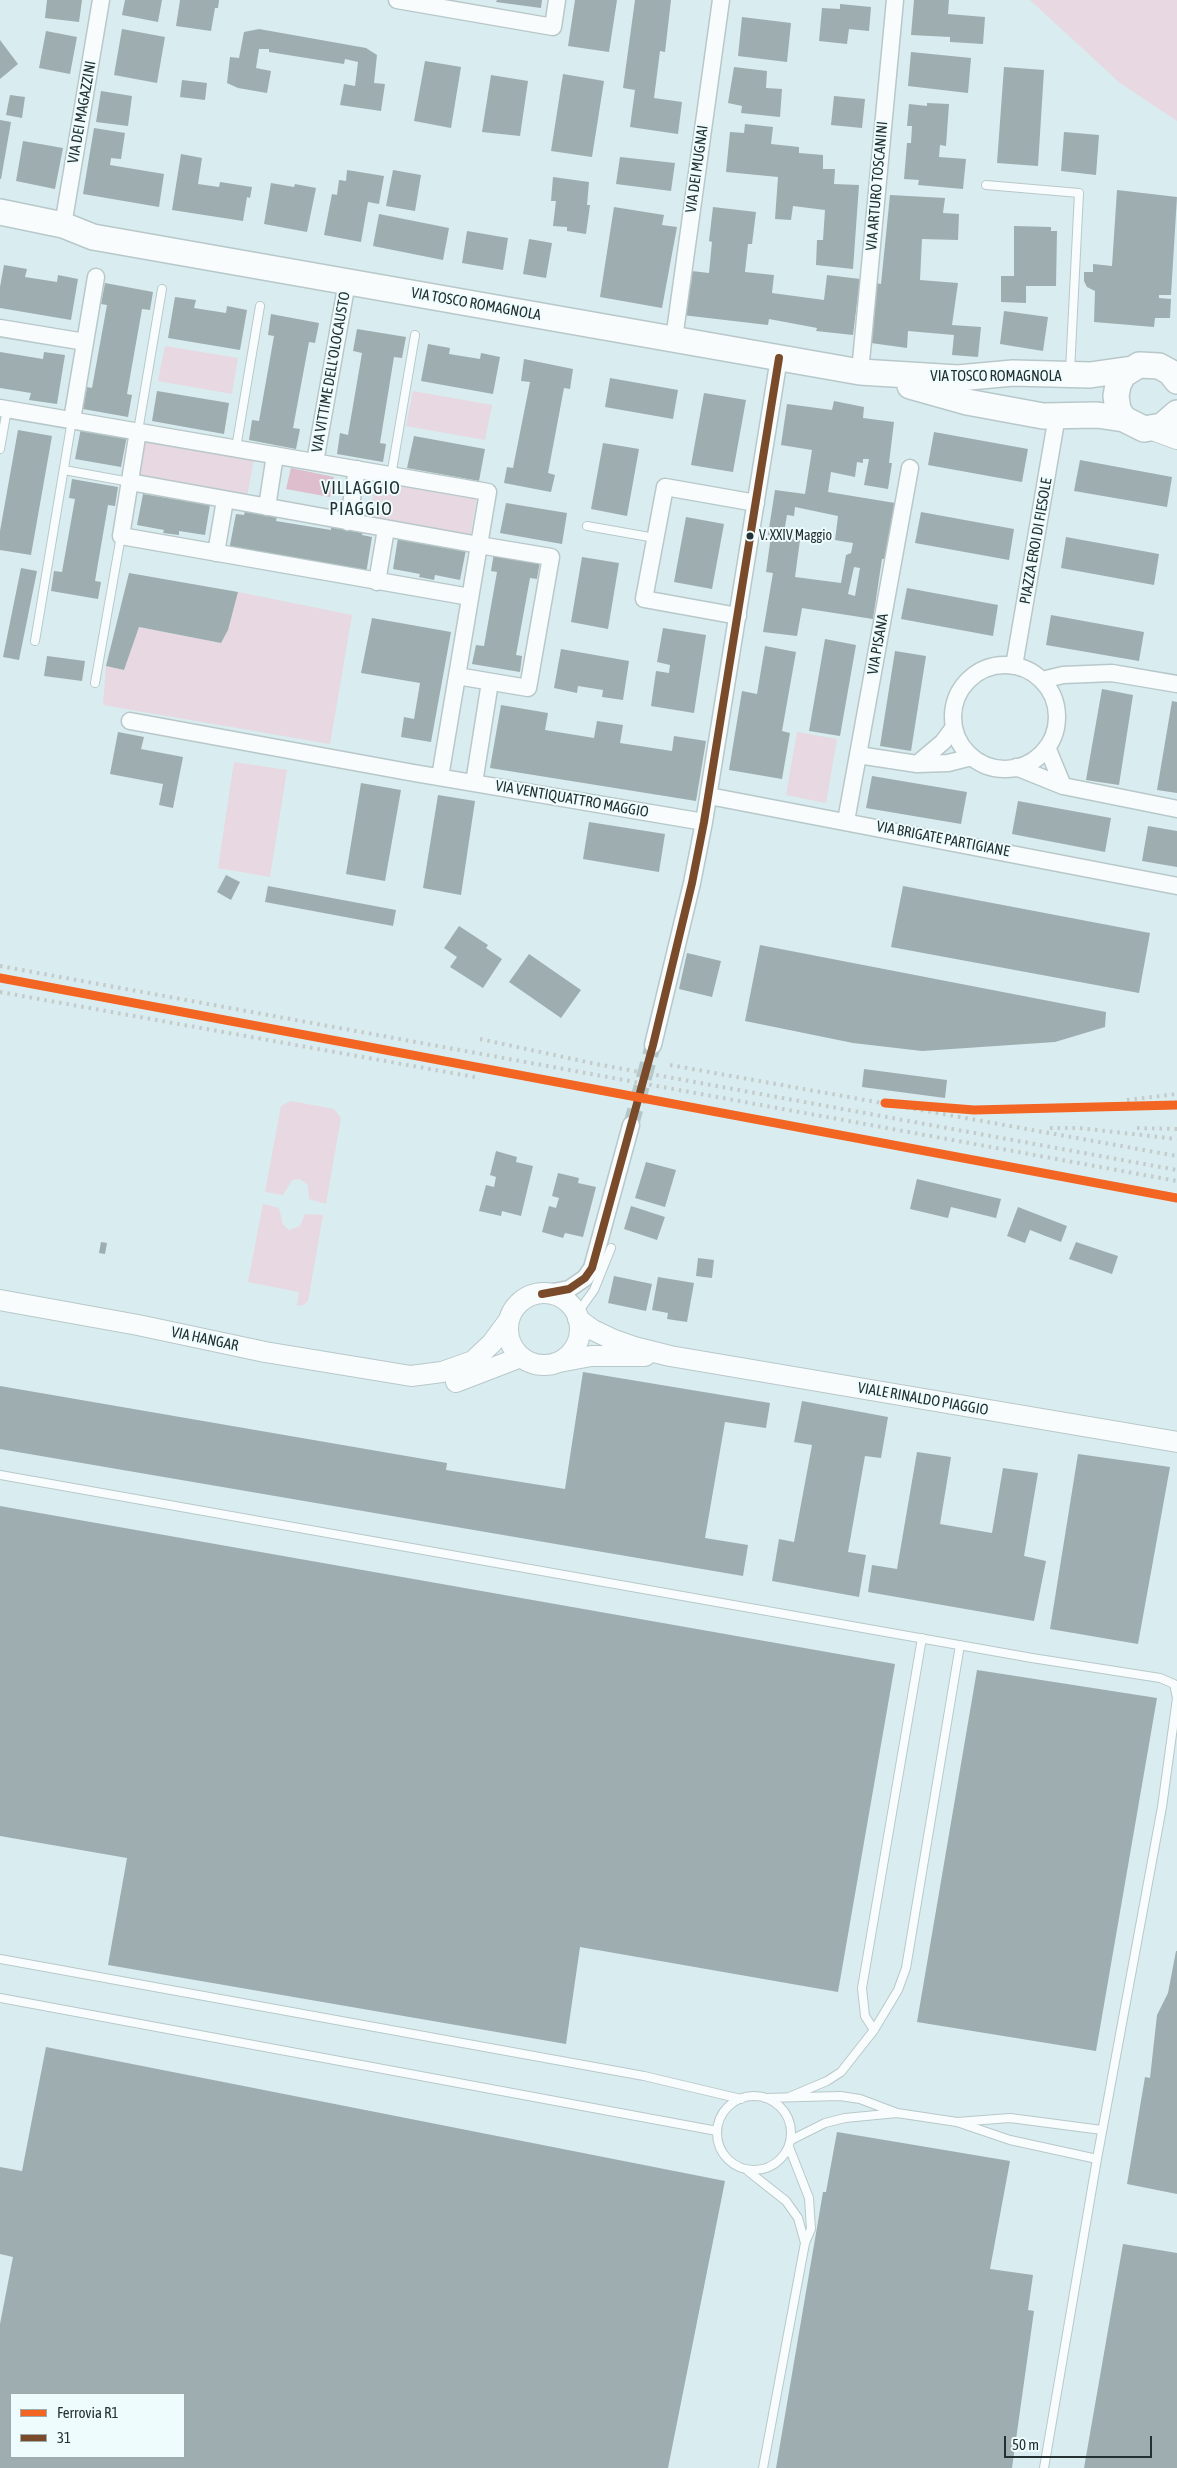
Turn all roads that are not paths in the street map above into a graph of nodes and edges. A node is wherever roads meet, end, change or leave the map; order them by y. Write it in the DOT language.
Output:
graph roads {
  1 [pos="101,0"];
  2 [pos="401,0"];
  3 [pos="557,0"];
  4 [pos="721,0"];
  5 [pos="895,0"];
  6 [pos="986,185"];
  7 [pos="0,212"];
  8 [pos="63,225"];
  9 [pos="0,227"];
  10 [pos="93,236"];
  11 [pos="96,277"];
  12 [pos="348,282"];
  13 [pos="162,289"];
  14 [pos="260,306"];
  15 [pos="0,328"];
  16 [pos="415,335"];
  17 [pos="674,339"];
  18 [pos="85,342"];
  19 [pos="779,358"];
  20 [pos="1132,368"];
  21 [pos="1171,368"];
  22 [pos="860,372"];
  23 [pos="1070,375"];
  24 [pos="4,409"];
  25 [pos="1177,413"];
  26 [pos="1057,416"];
  27 [pos="1124,419"];
  28 [pos="72,420"];
  29 [pos="1150,429"];
  30 [pos="138,431"];
  31 [pos="1177,439"];
  32 [pos="236,448"];
  33 [pos="0,449"];
  34 [pos="275,455"];
  35 [pos="315,462"];
  36 [pos="910,468"];
  37 [pos="357,469"];
  38 [pos="64,470"];
  39 [pos="391,476"];
  40 [pos="130,482"];
  41 [pos="225,500"];
  42 [pos="756,503"];
  43 [pos="267,507"];
  44 [pos="348,522"];
  45 [pos="587,526"];
  46 [pos="386,529"];
  47 [pos="121,536"];
  48 [pos="655,538"];
  49 [pos="479,545"];
  50 [pos="216,553"];
  51 [pos="377,582"];
  52 [pos="470,597"];
  53 [pos="738,616"];
  54 [pos="35,641"];
  55 [pos="1014,666"];
  56 [pos="457,676"];
  57 [pos="1042,680"];
  58 [pos="490,682"];
  59 [pos="95,683"];
  60 [pos="1177,684"];
  61 [pos="130,720"];
  62 [pos="954,728"];
  63 [pos="1047,747"];
  64 [pos="858,755"];
  65 [pos="972,757"];
  66 [pos="916,764"];
  67 [pos="1016,767"];
  68 [pos="440,777"];
  69 [pos="474,783"];
  70 [pos="1063,786"];
  71 [pos="709,796"];
  72 [pos="1177,809"];
  73 [pos="846,821"];
  74 [pos="704,822"];
  75 [pos="1177,886"];
  76 [pos="653,1045"];
  77 [pos="631,1125"];
  78 [pos="611,1248"];
  79 [pos="542,1294"];
  80 [pos="0,1300"];
  81 [pos="577,1317"];
  82 [pos="509,1320"];
  83 [pos="670,1356"];
  84 [pos="521,1357"];
  85 [pos="558,1362"];
  86 [pos="411,1376"];
  87 [pos="1177,1442"];
  88 [pos="0,1475"];
  89 [pos="922,1638"];
  90 [pos="960,1645"];
  91 [pos="0,1959"];
  92 [pos="0,1998"];
  93 [pos="874,2030"];
  94 [pos="789,2097"];
  95 [pos="765,2098"];
  96 [pos="741,2099"];
  97 [pos="897,2113"];
  98 [pos="957,2122"];
  99 [pos="1102,2130"];
  100 [pos="718,2131"];
  101 [pos="790,2144"];
  102 [pos="1097,2158"];
  103 [pos="746,2169"];
  104 [pos="805,2243"];
  105 [pos="763,2468"];
  106 [pos="1044,2468"];
  1 -- 8 [label="street, VIA DEI MAGAZZINI"];
  2 -- 3 [label="street"];
  4 -- 17 [label="street, VIA DEI MUGNAI"];
  5 -- 22 [label="street, VIA ARTURO TOSCANINI"];
  6 -- 23 [label="lane"];
  7 -- 8 [label="main road, VIA TOSCO ROMAGNOLA"];
  8 -- 10 [label="main road, VIA TOSCO ROMAGNOLA"];
  9 -- 10 [label="main road, VIA TOSCO ROMAGNOLA"];
  10 -- 12 [label="main road, VIA TOSCO ROMAGNOLA"];
  11 -- 18 [label="street"];
  12 -- 17 [label="main road, VIA TOSCO ROMAGNOLA"];
  12 -- 35 [label="street, VIA VITTIME DELL'OLOCAUSTO"];
  13 -- 30 [label="lane"];
  14 -- 32 [label="lane"];
  15 -- 18 [label="street"];
  16 -- 39 [label="lane"];
  17 -- 19 [label="main road, VIA TOSCO ROMAGNOLA"];
  18 -- 28 [label="street"];
  19 -- 22 [label="main road, VIA TOSCO ROMAGNOLA"];
  19 -- 42 [label="street"];
  20 -- 21 [label="main road, VIA TOSCO ROMAGNOLA"];
  20 -- 23 [label="main road, VIA TOSCO ROMAGNOLA"];
  20 -- 27 [label="main road"];
  22 -- 23 [label="main road, VIA TOSCO ROMAGNOLA"];
  22 -- 26 [label="main road, VIA TOSCO ROMAGNOLA"];
  24 -- 28 [label="street"];
  24 -- 33 [label="lane"];
  25 -- 29 [label="main road"];
  26 -- 27 [label="main road, VIA TOSCO ROMAGNOLA"];
  26 -- 55 [label="street, PIAZZA EROI DI FIESOLE"];
  27 -- 29 [label="main road, VIA TOSCO ROMAGNOLA"];
  28 -- 30 [label="street"];
  28 -- 38 [label="lane"];
  29 -- 31 [label="street"];
  30 -- 32 [label="street"];
  30 -- 40 [label="street"];
  32 -- 34 [label="street"];
  34 -- 35 [label="street"];
  34 -- 43 [label="street"];
  35 -- 37 [label="street"];
  36 -- 64 [label="street, VIA PISANA"];
  37 -- 39 [label="street"];
  37 -- 44 [label="street"];
  38 -- 40 [label="lane"];
  38 -- 54 [label="lane"];
  39 -- 49 [label="street"];
  40 -- 41 [label="street"];
  40 -- 47 [label="street"];
  41 -- 43 [label="street"];
  41 -- 50 [label="street"];
  42 -- 48 [label="street"];
  42 -- 53 [label="street"];
  43 -- 44 [label="street"];
  44 -- 46 [label="street"];
  45 -- 48 [label="lane"];
  46 -- 49 [label="street"];
  46 -- 51 [label="street"];
  47 -- 50 [label="street"];
  47 -- 59 [label="lane"];
  48 -- 53 [label="street"];
  49 -- 52 [label="street"];
  49 -- 58 [label="street"];
  50 -- 51 [label="street"];
  51 -- 52 [label="street"];
  52 -- 56 [label="street"];
  53 -- 71 [label="street"];
  55 -- 57 [label="street"];
  55 -- 62 [label="street"];
  56 -- 58 [label="street"];
  56 -- 68 [label="street"];
  57 -- 60 [label="street"];
  57 -- 63 [label="street"];
  58 -- 69 [label="street"];
  61 -- 68 [label="street, VIA VENTIQUATTRO MAGGIO"];
  62 -- 65 [label="street"];
  62 -- 66 [label="street"];
  63 -- 67 [label="street"];
  63 -- 70 [label="street"];
  64 -- 66 [label="street"];
  64 -- 73 [label="street, VIA PISANA"];
  65 -- 66 [label="street"];
  65 -- 67 [label="street"];
  67 -- 70 [label="street"];
  68 -- 69 [label="street, VIA VENTIQUATTRO MAGGIO"];
  69 -- 74 [label="street, VIA VENTIQUATTRO MAGGIO"];
  70 -- 72 [label="street"];
  71 -- 73 [label="street, VIA BRIGATE PARTIGIANE"];
  71 -- 74 [label="street"];
  73 -- 75 [label="street, VIA BRIGATE PARTIGIANE"];
  74 -- 76 [label="street"];
  77 -- 79 [label="street"];
  78 -- 81 [label="lane"];
  79 -- 81 [label="street"];
  79 -- 82 [label="street"];
  80 -- 86 [label="street, VIA HANGAR"];
  81 -- 83 [label="street, VIALE RINALDO PIAGGIO"];
  81 -- 85 [label="street"];
  82 -- 84 [label="street"];
  82 -- 86 [label="street, VIA HANGAR"];
  83 -- 85 [label="street, VIALE RINALDO PIAGGIO"];
  83 -- 87 [label="street, VIALE RINALDO PIAGGIO"];
  84 -- 85 [label="street"];
  84 -- 86 [label="street, VIA HANGAR"];
  88 -- 89 [label="lane"];
  89 -- 90 [label="lane"];
  89 -- 93 [label="lane"];
  90 -- 93 [label="lane"];
  90 -- 99 [label="lane"];
  91 -- 96 [label="lane"];
  92 -- 100 [label="lane"];
  93 -- 94 [label="lane"];
  94 -- 95 [label="lane"];
  94 -- 97 [label="lane"];
  95 -- 96 [label="lane"];
  95 -- 101 [label="lane"];
  96 -- 100 [label="lane"];
  97 -- 98 [label="lane"];
  97 -- 101 [label="lane"];
  98 -- 99 [label="lane"];
  98 -- 102 [label="lane"];
  99 -- 102 [label="lane"];
  100 -- 103 [label="lane"];
  101 -- 103 [label="lane"];
  101 -- 104 [label="lane"];
  102 -- 106 [label="lane"];
  103 -- 104 [label="lane"];
  104 -- 105 [label="lane"];
}
